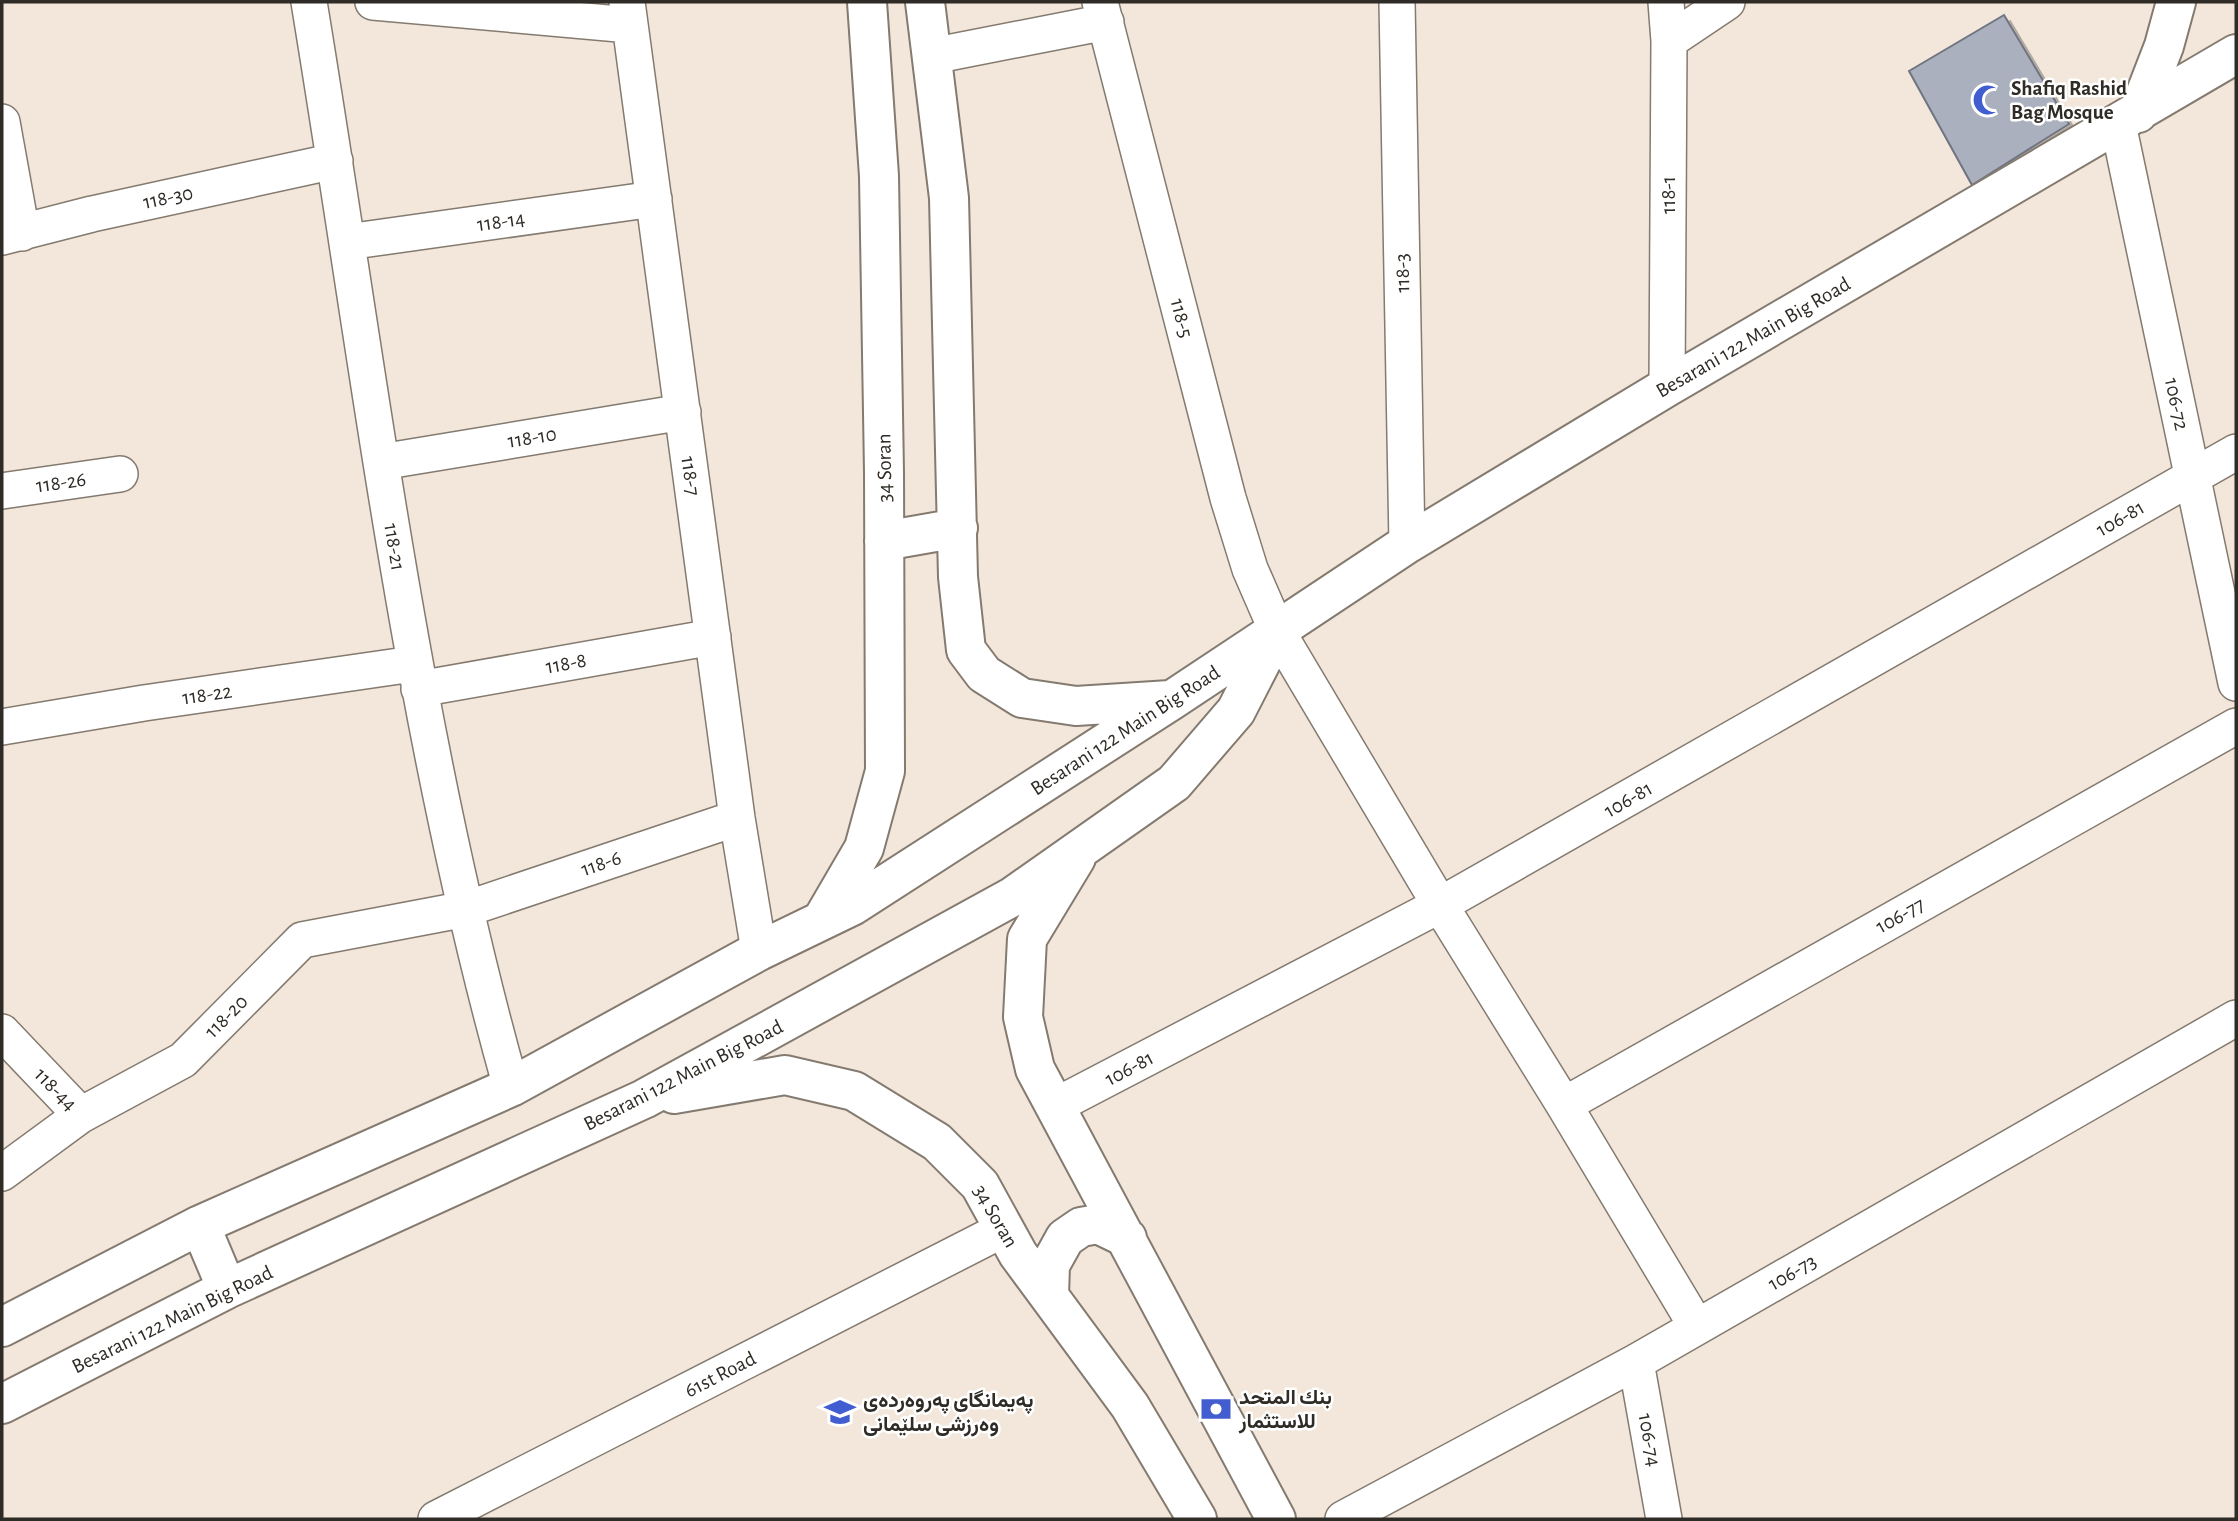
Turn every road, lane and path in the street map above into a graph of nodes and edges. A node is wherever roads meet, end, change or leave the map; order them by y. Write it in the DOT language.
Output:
graph roads {
  1 [pos="309,2"];
  2 [pos="373,2"];
  3 [pos="867,2"];
  4 [pos="925,2"];
  5 [pos="1397,2"];
  6 [pos="1666,2"];
  7 [pos="1727,2"];
  8 [pos="2176,2"];
  9 [pos="1103,12"];
  10 [pos="628,13"];
  11 [pos="1669,41"];
  12 [pos="2236,54"];
  13 [pos="932,56"];
  14 [pos="2128,118"];
  15 [pos="2,122"];
  16 [pos="335,161"];
  17 [pos="654,200"];
  18 [pos="12,235"];
  19 [pos="347,242"];
  20 [pos="1667,387"];
  21 [pos="683,412"];
  22 [pos="2236,452"];
  23 [pos="381,462"];
  24 [pos="120,474"];
  25 [pos="2192,477"];
  26 [pos="2,491"];
  27 [pos="958,528"];
  28 [pos="884,541"];
  29 [pos="1407,544"];
  30 [pos="1277,631"];
  31 [pos="713,637"];
  32 [pos="416,676"];
  33 [pos="2236,683"];
  34 [pos="1172,700"];
  35 [pos="2236,726"];
  36 [pos="2,727"];
  37 [pos="737,818"];
  38 [pos="1082,847"];
  39 [pos="1440,905"];
  40 [pos="466,909"];
  41 [pos="822,920"];
  42 [pos="759,951"];
  43 [pos="2236,1018"];
  44 [pos="2,1032"];
  45 [pos="511,1087"];
  46 [pos="644,1099"];
  47 [pos="1564,1105"];
  48 [pos="1055,1106"];
  49 [pos="80,1115"];
  50 [pos="2,1173"];
  51 [pos="200,1225"];
  52 [pos="1004,1228"];
  53 [pos="1127,1238"];
  54 [pos="227,1289"];
  55 [pos="1049,1296"];
  56 [pos="2,1327"];
  57 [pos="1697,1327"];
  58 [pos="1636,1362"];
  59 [pos="2,1404"];
  60 [pos="436,1519"];
  61 [pos="1197,1519"];
  62 [pos="1276,1519"];
  63 [pos="1343,1519"];
  64 [pos="1664,1519"];
  1 -- 16 [label="street, 118-21"];
  2 -- 10 [label="street"];
  3 -- 28 [label="main road, 34 Soran"];
  4 -- 13 [label="main road"];
  5 -- 29 [label="street, 118-3"];
  6 -- 11 [label="street, 118-1"];
  7 -- 11 [label="street"];
  8 -- 14 [label="main road"];
  9 -- 13 [label="street"];
  9 -- 30 [label="street, 118-5"];
  10 -- 17 [label="street, 118-7"];
  11 -- 20 [label="street, 118-1"];
  12 -- 14 [label="main road, Besarani 122 Main Big Road"];
  13 -- 27 [label="main road"];
  14 -- 20 [label="main road, Besarani 122 Main Big Road"];
  14 -- 25 [label="street, 106-72"];
  15 -- 18 [label="street"];
  16 -- 18 [label="street, 118-30"];
  16 -- 19 [label="street, 118-21"];
  17 -- 19 [label="street, 118-14"];
  17 -- 21 [label="street, 118-7"];
  19 -- 23 [label="street, 118-21"];
  20 -- 29 [label="main road, Besarani 122 Main Big Road"];
  21 -- 23 [label="street, 118-10"];
  21 -- 31 [label="street, 118-7"];
  22 -- 25 [label="street, 106-81"];
  23 -- 32 [label="street, 118-21"];
  24 -- 26 [label="street, 118-26"];
  25 -- 33 [label="street, 106-72"];
  25 -- 39 [label="street, 106-81"];
  27 -- 28 [label="main road"];
  27 -- 34 [label="main road"];
  28 -- 41 [label="main road, 34 Soran"];
  29 -- 30 [label="main road, Besarani 122 Main Big Road"];
  30 -- 34 [label="main road, Besarani 122 Main Big Road"];
  30 -- 38 [label="main road, Besarani 122 Main Big Road"];
  30 -- 39 [label="street, 118-5"];
  31 -- 32 [label="street, 118-8"];
  31 -- 37 [label="street, 118-7"];
  32 -- 36 [label="street, 118-22"];
  32 -- 40 [label="street, 118-21"];
  34 -- 41 [label="main road, Besarani 122 Main Big Road"];
  35 -- 47 [label="street, 106-77"];
  37 -- 40 [label="street, 118-6"];
  37 -- 42 [label="street, 118-7"];
  38 -- 46 [label="main road, Besarani 122 Main Big Road"];
  38 -- 48 [label="main road"];
  39 -- 47 [label="street, 118-5"];
  39 -- 48 [label="street, 106-81"];
  40 -- 45 [label="street, 118-21"];
  40 -- 49 [label="street, 118-20"];
  41 -- 42 [label="main road, Besarani 122 Main Big Road"];
  42 -- 45 [label="main road, Besarani 122 Main Big Road"];
  43 -- 57 [label="street, 106-73"];
  44 -- 49 [label="street, 118-44"];
  45 -- 51 [label="main road, Besarani 122 Main Big Road"];
  46 -- 52 [label="main road, 34 Soran"];
  46 -- 54 [label="main road, Besarani 122 Main Big Road"];
  47 -- 57 [label="street, 118-5"];
  48 -- 53 [label="main road"];
  49 -- 50 [label="street, 118-20"];
  51 -- 54 [label="main road"];
  51 -- 56 [label="main road, Besarani 122 Main Big Road"];
  52 -- 55 [label="main road, 34 Soran"];
  52 -- 60 [label="street, 61st Road"];
  53 -- 55 [label="main road"];
  53 -- 62 [label="main road"];
  54 -- 59 [label="main road, Besarani 122 Main Big Road"];
  55 -- 61 [label="main road, 34 Soran"];
  57 -- 58 [label="street, 106-73"];
  58 -- 63 [label="street, 106-73"];
  58 -- 64 [label="street, 106-74"];
}
